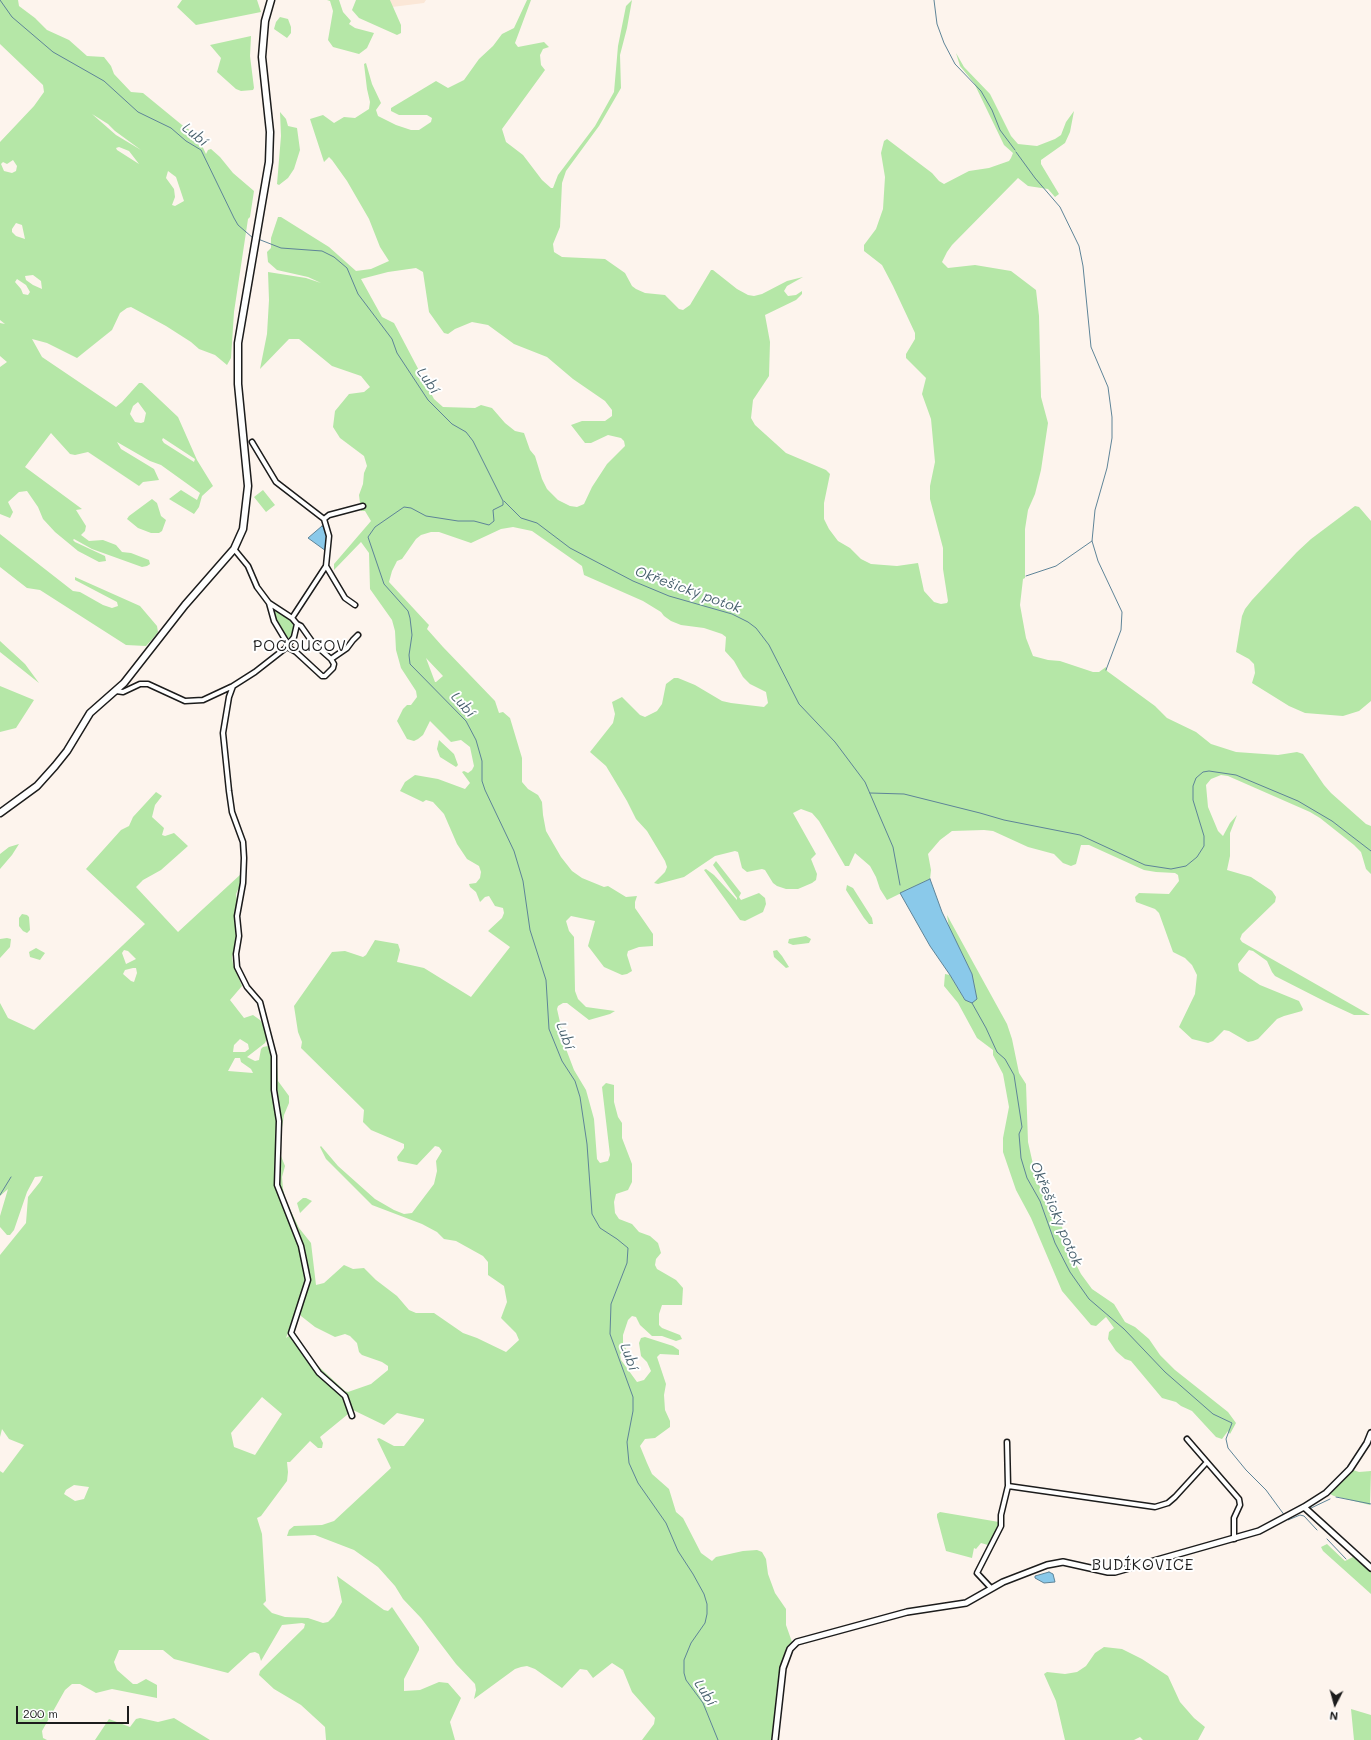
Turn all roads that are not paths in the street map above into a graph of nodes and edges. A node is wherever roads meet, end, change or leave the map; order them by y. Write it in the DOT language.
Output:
graph roads {
  1 [pos="271,0"];
  2 [pos="252,442"];
  3 [pos="363,506"];
  4 [pos="324,519"];
  5 [pos="234,549"];
  6 [pos="326,566"];
  7 [pos="269,603"];
  8 [pos="355,605"];
  9 [pos="292,618"];
  10 [pos="297,624"];
  11 [pos="358,635"];
  12 [pos="287,647"];
  13 [pos="330,659"];
  14 [pos="233,686"];
  15 [pos="116,691"];
  16 [pos="0,813"];
  17 [pos="352,1416"];
  18 [pos="1371,1433"];
  19 [pos="1187,1439"];
  20 [pos="1007,1442"];
  21 [pos="1207,1462"];
  22 [pos="1008,1486"];
  23 [pos="1305,1509"];
  24 [pos="1234,1539"];
  25 [pos="1371,1568"];
  26 [pos="991,1588"];
  27 [pos="775,1740"];
  1 -- 5 [label="main road"];
  2 -- 4 [label="street"];
  3 -- 4 [label="street"];
  4 -- 6 [label="street"];
  5 -- 7 [label="street"];
  5 -- 15 [label="main road"];
  6 -- 8 [label="street"];
  6 -- 9 [label="street"];
  7 -- 9 [label="street"];
  7 -- 12 [label="street"];
  9 -- 10 [label="street"];
  10 -- 12 [label="street"];
  10 -- 13 [label="street"];
  11 -- 13 [label="street"];
  12 -- 13 [label="street"];
  12 -- 14 [label="street"];
  14 -- 15 [label="street"];
  14 -- 17 [label="street"];
  15 -- 16 [label="main road"];
  18 -- 23 [label="street"];
  19 -- 21 [label="street"];
  20 -- 22 [label="street"];
  21 -- 22 [label="street"];
  21 -- 24 [label="street"];
  22 -- 26 [label="street"];
  23 -- 24 [label="street"];
  23 -- 25 [label="street"];
  24 -- 26 [label="street"];
  26 -- 27 [label="street"];
}
